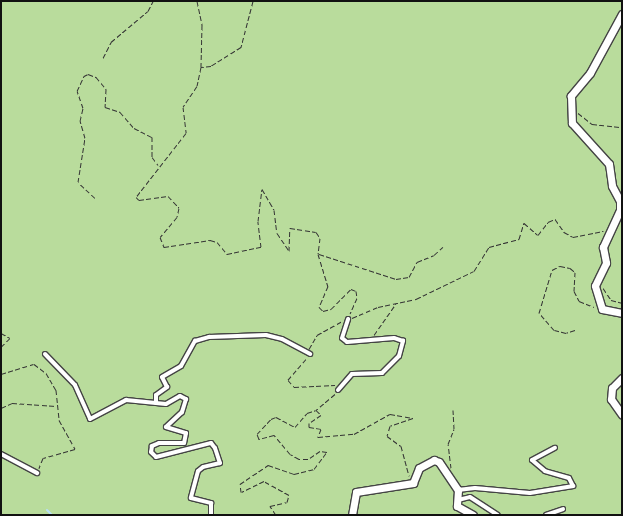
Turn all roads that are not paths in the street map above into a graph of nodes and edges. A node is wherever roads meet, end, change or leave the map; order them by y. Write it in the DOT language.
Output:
graph roads {
  1 [pos="622,14"];
  2 [pos="621,209"];
  3 [pos="622,313"];
  4 [pos="348,319"];
  5 [pos="45,354"];
  6 [pos="310,354"];
  7 [pos="622,378"];
  8 [pos="337,387"];
  9 [pos="156,403"];
  10 [pos="622,415"];
  11 [pos="555,448"];
  12 [pos="1,454"];
  13 [pos="37,474"];
  14 [pos="456,487"];
  15 [pos="458,500"];
  16 [pos="563,509"];
  17 [pos="211,515"];
  18 [pos="352,515"];
  19 [pos="473,515"];
  20 [pos="498,515"];
  21 [pos="546,515"];
  1 -- 2 [label="street"];
  2 -- 3 [label="street"];
  4 -- 8 [label="lane"];
  5 -- 9 [label="lane"];
  6 -- 9 [label="lane"];
  7 -- 10 [label="street"];
  9 -- 17 [label="lane"];
  11 -- 14 [label="lane"];
  12 -- 13 [label="lane"];
  14 -- 15 [label="street"];
  14 -- 18 [label="street"];
  15 -- 19 [label="street"];
  15 -- 20 [label="lane"];
  16 -- 21 [label="lane"];
}
